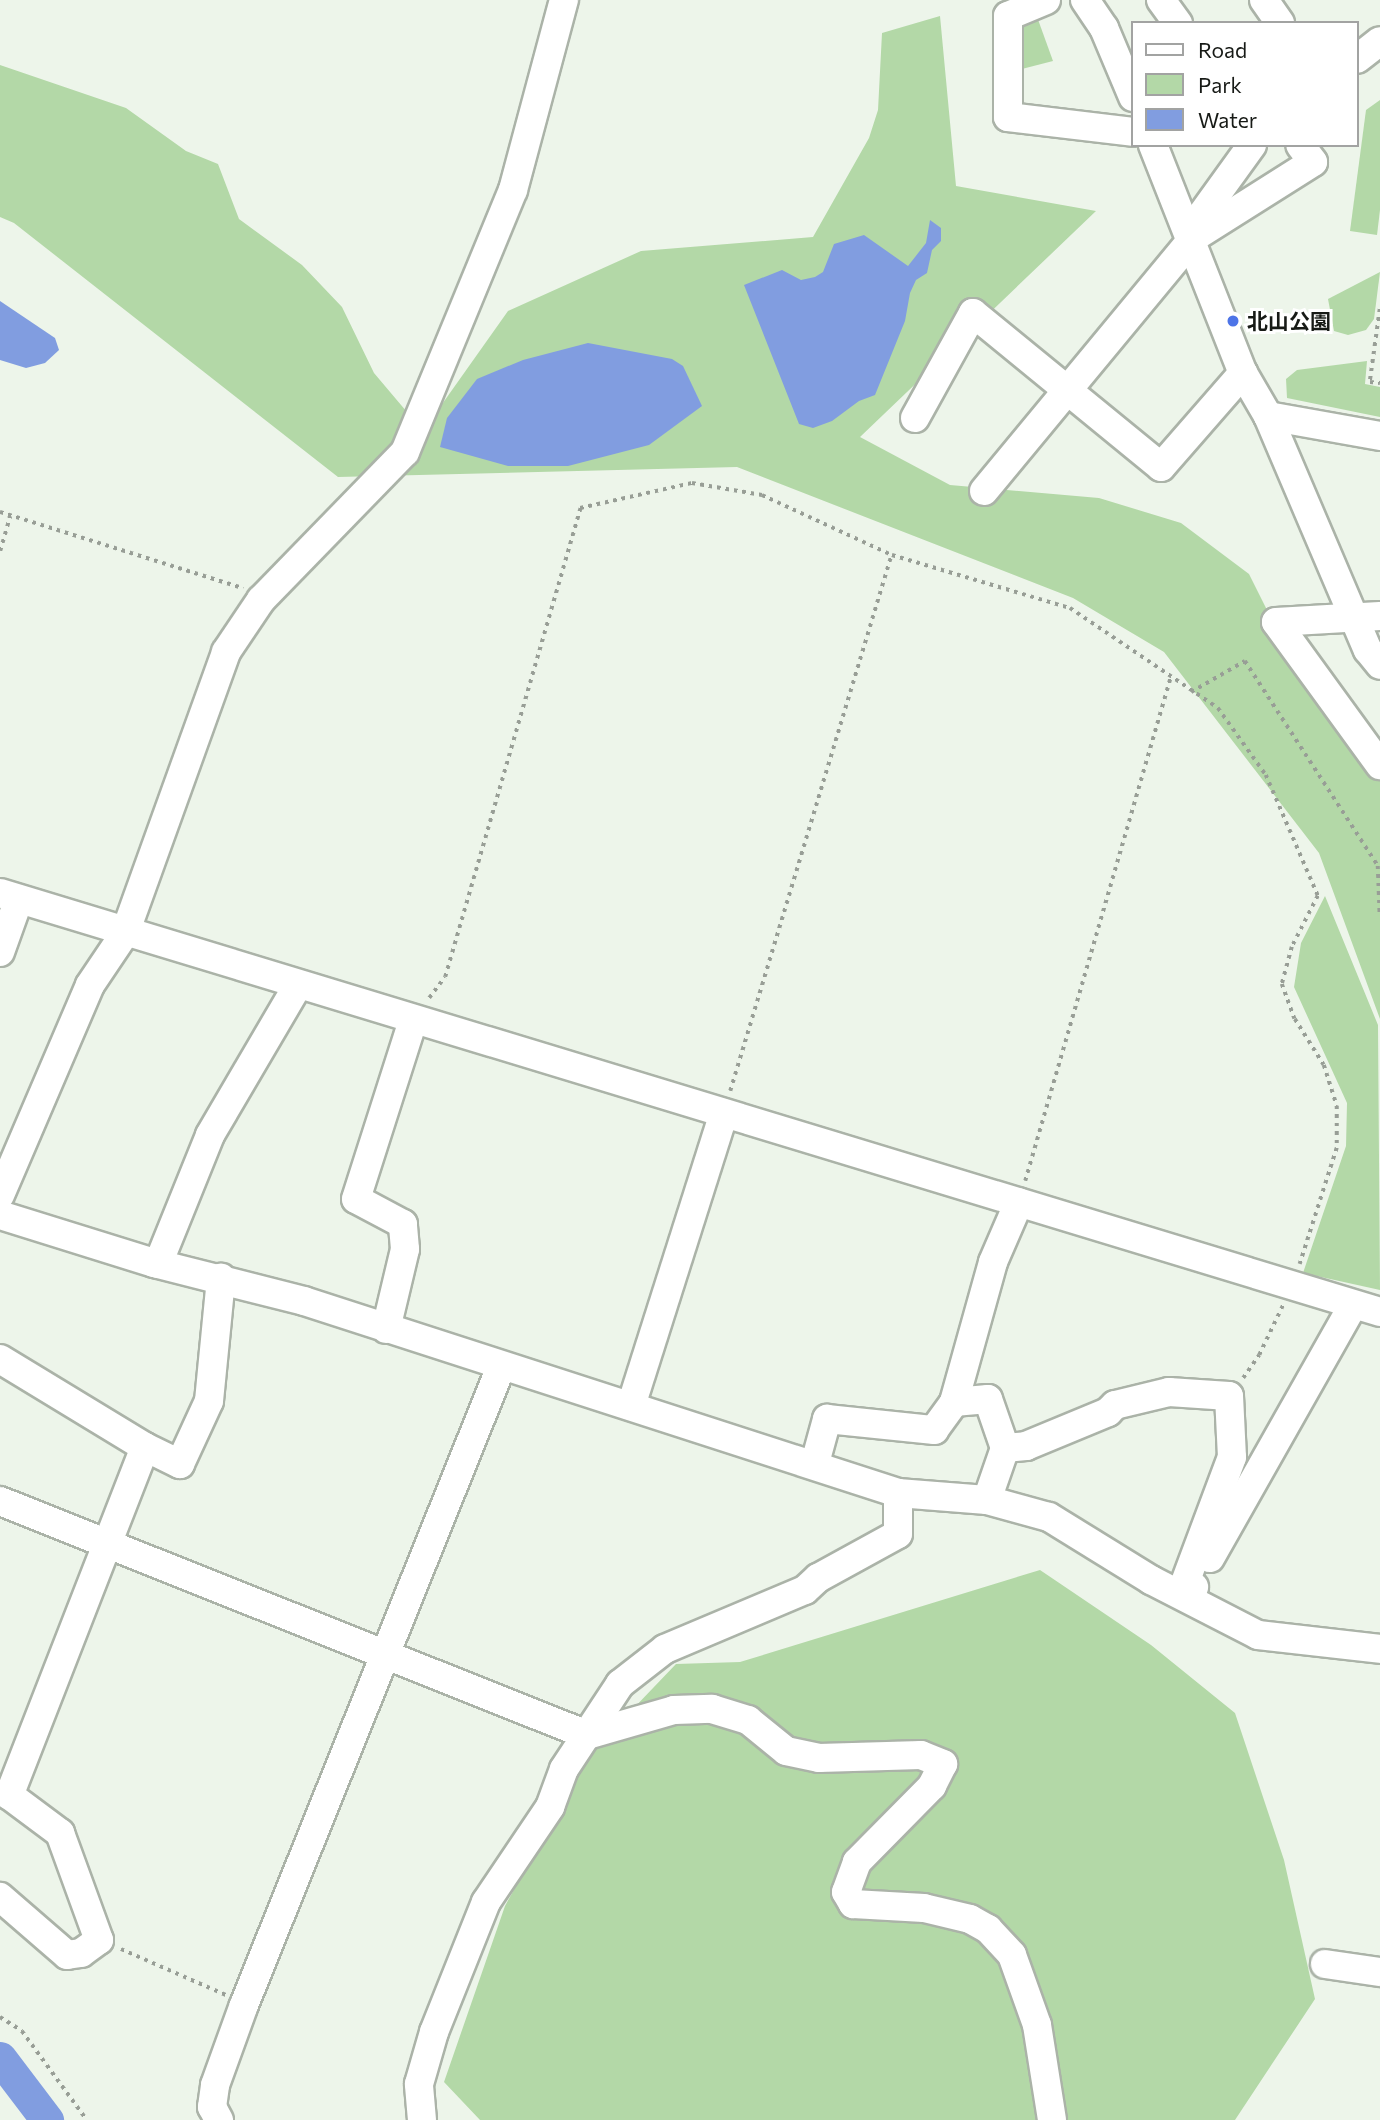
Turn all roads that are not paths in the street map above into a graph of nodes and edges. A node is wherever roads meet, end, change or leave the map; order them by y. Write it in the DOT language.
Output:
graph roads {
  1 [pos="564,0"];
  2 [pos="1046,0"];
  3 [pos="1085,0"];
  4 [pos="1161,0"];
  5 [pos="1264,0"];
  6 [pos="1177,21"];
  7 [pos="1279,21"];
  8 [pos="1380,41"];
  9 [pos="1359,58"];
  10 [pos="1132,95"];
  11 [pos="1132,132"];
  12 [pos="1154,147"];
  13 [pos="1251,147"];
  14 [pos="1302,147"];
  15 [pos="1191,235"];
  16 [pos="1243,373"];
  17 [pos="1069,387"];
  18 [pos="1268,416"];
  19 [pos="915,418"];
  20 [pos="1380,436"];
  21 [pos="984,491"];
  22 [pos="1352,616"];
  23 [pos="1380,616"];
  24 [pos="1380,665"];
  25 [pos="1380,765"];
  26 [pos="10,896"];
  27 [pos="125,933"];
  28 [pos="0,952"];
  29 [pos="298,985"];
  30 [pos="414,1020"];
  31 [pos="724,1113"];
  32 [pos="0,1195"];
  33 [pos="1019,1202"];
  34 [pos="0,1215"];
  35 [pos="158,1264"];
  36 [pos="221,1278"];
  37 [pos="1367,1309"];
  38 [pos="386,1329"];
  39 [pos="0,1359"];
  40 [pos="501,1367"];
  41 [pos="954,1402"];
  42 [pos="631,1406"];
  43 [pos="145,1447"];
  44 [pos="1005,1448"];
  45 [pos="815,1463"];
  46 [pos="898,1493"];
  47 [pos="986,1500"];
  48 [pos="0,1501"];
  49 [pos="106,1546"];
  50 [pos="1192,1593"];
  51 [pos="1380,1650"];
  52 [pos="386,1655"];
  53 [pos="587,1735"];
  54 [pos="0,1897"];
  55 [pos="1325,1964"];
  56 [pos="1380,1972"];
  57 [pos="219,2120"];
  58 [pos="422,2120"];
  59 [pos="1052,2120"];
  1 -- 27 [label="street"];
  2 -- 11 [label="street"];
  3 -- 10 [label="street"];
  4 -- 6 [label="street"];
  5 -- 7 [label="street"];
  8 -- 9 [label="street"];
  12 -- 15 [label="street"];
  13 -- 15 [label="street"];
  14 -- 15 [label="street"];
  15 -- 16 [label="street"];
  15 -- 17 [label="street"];
  16 -- 17 [label="street"];
  16 -- 18 [label="street"];
  17 -- 19 [label="street"];
  17 -- 21 [label="street"];
  18 -- 20 [label="street"];
  18 -- 22 [label="street"];
  22 -- 23 [label="street"];
  22 -- 24 [label="street"];
  22 -- 25 [label="street"];
  26 -- 27 [label="street"];
  26 -- 28 [label="street"];
  27 -- 29 [label="street"];
  27 -- 32 [label="street"];
  29 -- 30 [label="street"];
  29 -- 35 [label="street"];
  30 -- 31 [label="street"];
  30 -- 38 [label="street"];
  31 -- 33 [label="street"];
  31 -- 42 [label="street"];
  33 -- 37 [label="street"];
  33 -- 41 [label="street"];
  34 -- 35 [label="street"];
  35 -- 36 [label="street"];
  36 -- 38 [label="street"];
  36 -- 43 [label="street"];
  37 -- 50 [label="street"];
  38 -- 40 [label="street"];
  39 -- 43 [label="street"];
  40 -- 42 [label="street"];
  40 -- 52 [label="street"];
  41 -- 44 [label="street"];
  41 -- 45 [label="street"];
  42 -- 45 [label="street"];
  43 -- 49 [label="street"];
  44 -- 47 [label="street"];
  44 -- 50 [label="street"];
  45 -- 46 [label="street"];
  46 -- 47 [label="street"];
  46 -- 53 [label="street"];
  47 -- 50 [label="street"];
  48 -- 49 [label="street"];
  49 -- 52 [label="street"];
  49 -- 54 [label="street"];
  50 -- 51 [label="street"];
  52 -- 53 [label="street"];
  52 -- 57 [label="street"];
  53 -- 58 [label="street"];
  53 -- 59 [label="street"];
  55 -- 56 [label="street"];
}
